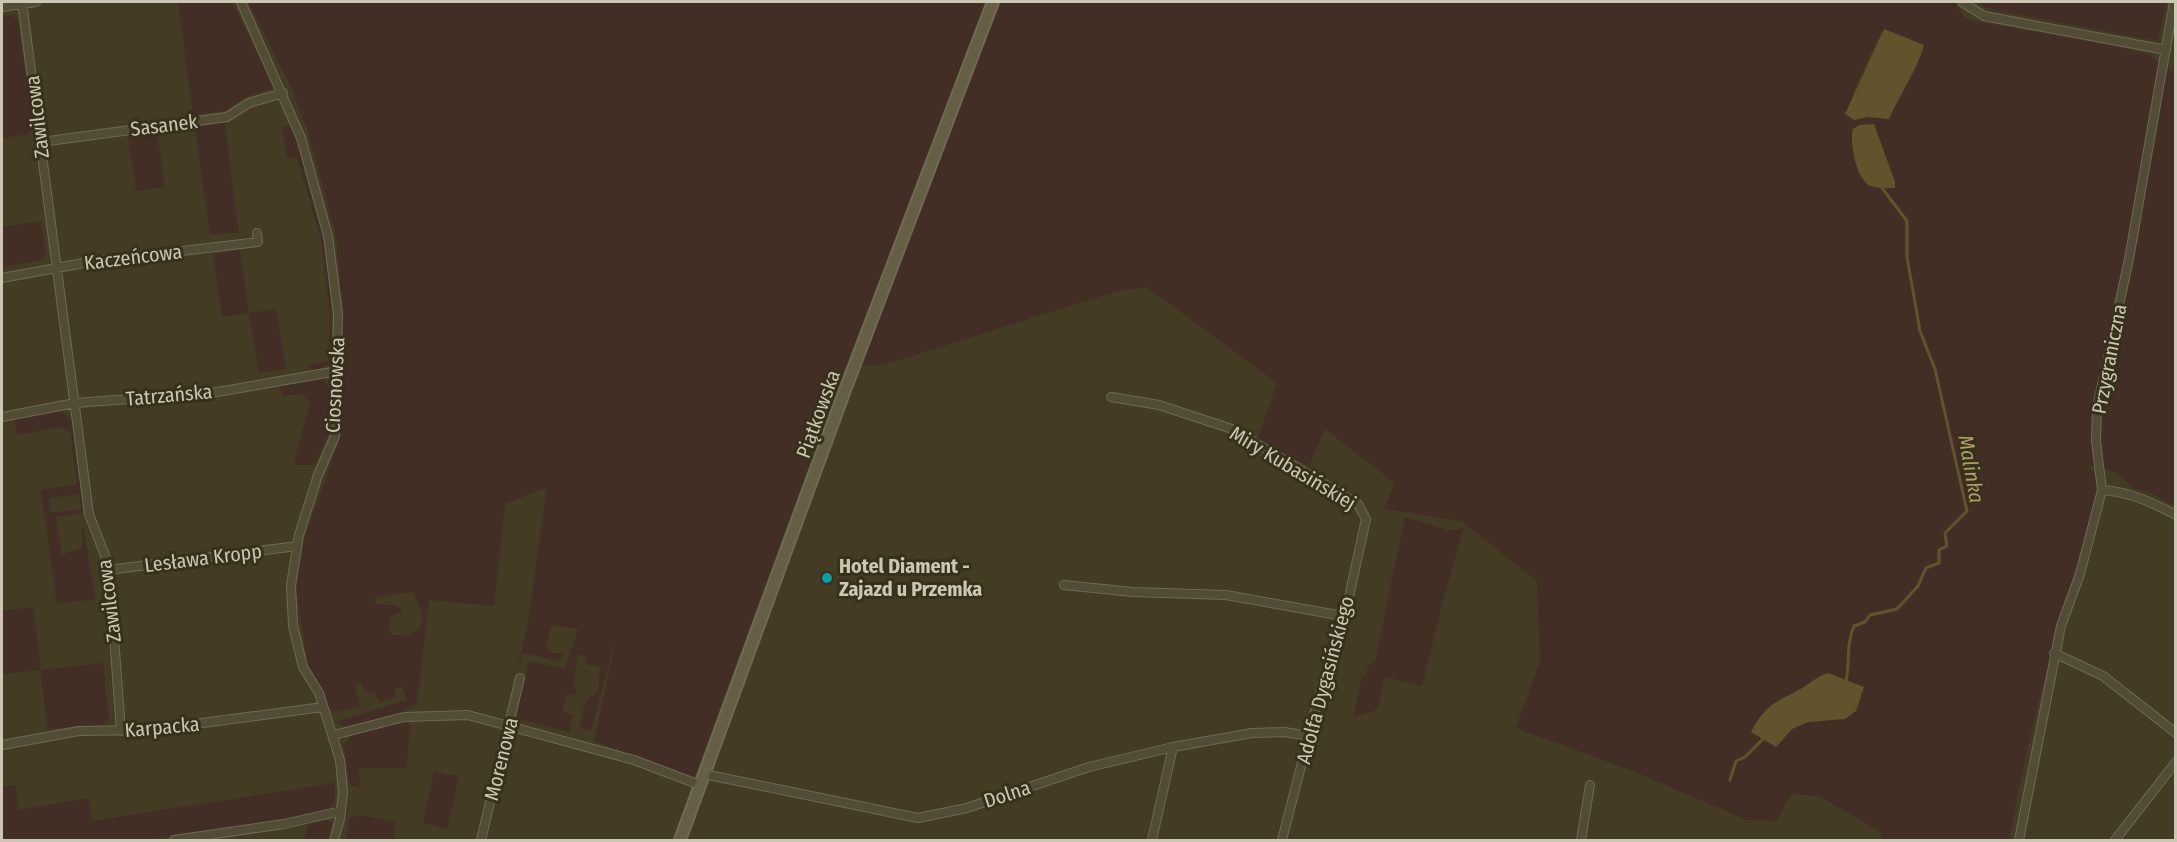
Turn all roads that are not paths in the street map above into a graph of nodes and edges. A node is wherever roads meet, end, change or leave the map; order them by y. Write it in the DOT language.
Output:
graph roads {
  1 [pos="36,2"];
  2 [pos="241,2"];
  3 [pos="993,2"];
  4 [pos="1962,2"];
  5 [pos="2174,2"];
  6 [pos="22,3"];
  7 [pos="2,7"];
  8 [pos="2172,30"];
  9 [pos="2166,50"];
  10 [pos="283,93"];
  11 [pos="41,142"];
  12 [pos="257,233"];
  13 [pos="59,268"];
  14 [pos="2,278"];
  15 [pos="337,371"];
  16 [pos="1111,397"];
  17 [pos="75,403"];
  18 [pos="2,417"];
  19 [pos="2102,489"];
  20 [pos="2175,515"];
  21 [pos="1366,519"];
  22 [pos="297,546"];
  23 [pos="108,570"];
  24 [pos="1064,585"];
  25 [pos="1343,616"];
  26 [pos="2054,653"];
  27 [pos="520,678"];
  28 [pos="323,707"];
  29 [pos="509,725"];
  30 [pos="121,730"];
  31 [pos="2175,733"];
  32 [pos="334,735"];
  33 [pos="1310,736"];
  34 [pos="2,745"];
  35 [pos="1173,747"];
  36 [pos="2175,762"];
  37 [pos="702,780"];
  38 [pos="1590,785"];
  39 [pos="341,811"];
  40 [pos="174,840"];
  41 [pos="334,840"];
  42 [pos="481,840"];
  43 [pos="680,840"];
  44 [pos="1152,840"];
  45 [pos="1282,840"];
  46 [pos="1581,840"];
  47 [pos="2019,840"];
  48 [pos="2115,840"];
  1 -- 6 [label="street"];
  2 -- 10 [label="street, Ciosnowska"];
  3 -- 37 [label="main road, Piątkowska"];
  4 -- 9 [label="street"];
  5 -- 8 [label="street, Przygraniczna"];
  6 -- 7 [label="street"];
  6 -- 11 [label="street, Zawilcowa"];
  8 -- 9 [label="street, Przygraniczna"];
  9 -- 19 [label="street, Przygraniczna"];
  10 -- 11 [label="street, Sasanek"];
  10 -- 15 [label="street, Ciosnowska"];
  11 -- 13 [label="street, Zawilcowa"];
  12 -- 13 [label="street, Kaczeńcowa"];
  13 -- 14 [label="street, Kaczeńcowa"];
  13 -- 17 [label="street, Zawilcowa"];
  15 -- 17 [label="street, Tatrzańska"];
  15 -- 22 [label="street, Ciosnowska"];
  16 -- 21 [label="street, Miry Kubasińskiej"];
  17 -- 18 [label="street, Tatrzańska"];
  17 -- 23 [label="street, Zawilcowa"];
  19 -- 20 [label="street"];
  19 -- 26 [label="street, Przygraniczna"];
  21 -- 25 [label="street, Adolfa Dygasińskiego"];
  22 -- 23 [label="street, Lesława Kropp"];
  22 -- 28 [label="street, Ciosnowska"];
  23 -- 30 [label="street, Zawilcowa"];
  24 -- 25 [label="street"];
  25 -- 33 [label="street, Adolfa Dygasińskiego"];
  26 -- 31 [label="street"];
  26 -- 47 [label="street, Przygraniczna"];
  27 -- 29 [label="street, Morenowa"];
  28 -- 30 [label="street, Karpacka"];
  28 -- 32 [label="street, Ciosnowska"];
  29 -- 32 [label="street, Dolna"];
  29 -- 37 [label="street, Dolna"];
  29 -- 42 [label="street, Morenowa"];
  30 -- 34 [label="street, Karpacka"];
  32 -- 39 [label="street, Ciosnowska"];
  33 -- 35 [label="street, Dolna"];
  33 -- 45 [label="street, Adolfa Dygasińskiego"];
  35 -- 37 [label="street, Dolna"];
  35 -- 44 [label="street"];
  36 -- 48 [label="street"];
  37 -- 43 [label="main road, Piątkowska"];
  38 -- 46 [label="street"];
  39 -- 40 [label="street"];
  39 -- 41 [label="street, Ciosnowska"];
}
